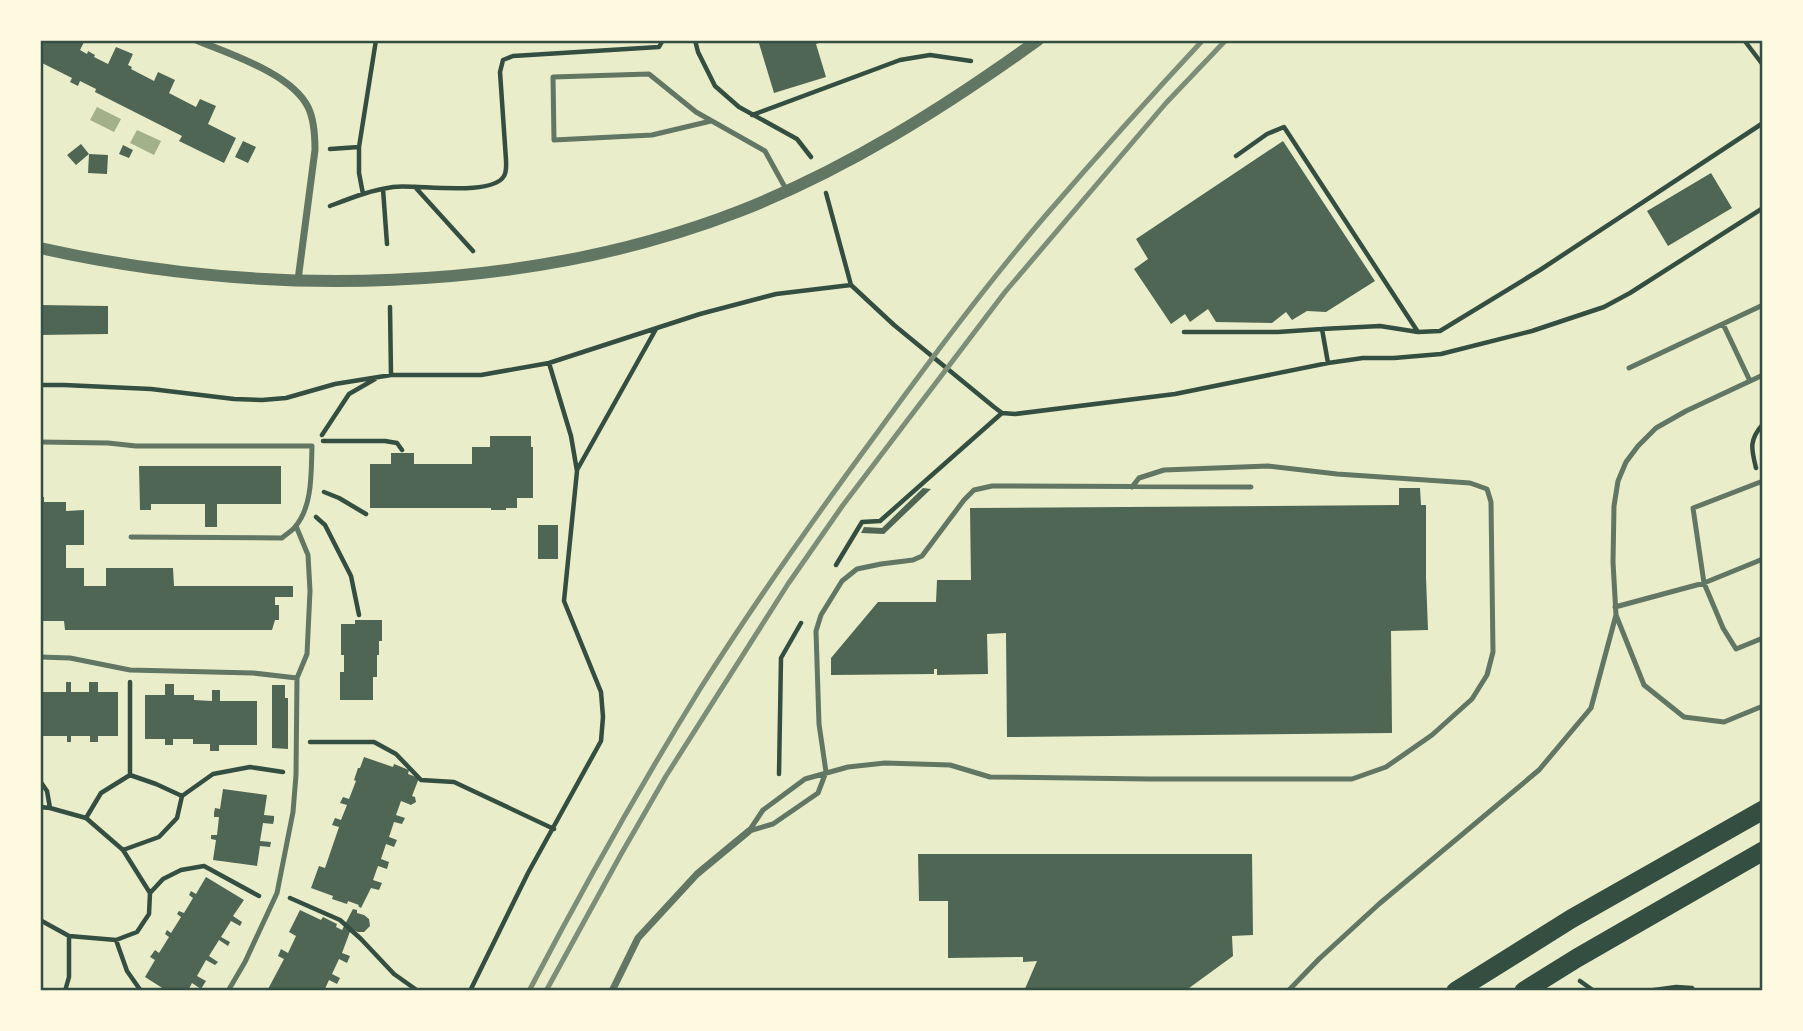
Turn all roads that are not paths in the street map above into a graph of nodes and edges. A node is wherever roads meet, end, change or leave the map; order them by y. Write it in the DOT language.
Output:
graph roads {
  1 [pos="196,40"];
  2 [pos="1038,40"];
  3 [pos="711,121"];
  4 [pos="787,191"];
  5 [pos="40,248"];
  6 [pos="298,280"];
  7 [pos="1763,306"];
  8 [pos="1723,324"];
  9 [pos="1629,368"];
  10 [pos="1763,375"];
  11 [pos="1750,381"];
  12 [pos="40,442"];
  13 [pos="1762,481"];
  14 [pos="1132,487"];
  15 [pos="1251,487"];
  16 [pos="296,526"];
  17 [pos="131,537"];
  18 [pos="1763,559"];
  19 [pos="1704,583"];
  20 [pos="1615,607"];
  21 [pos="1616,615"];
  22 [pos="1763,638"];
  23 [pos="40,657"];
  24 [pos="297,678"];
  25 [pos="1763,706"];
  26 [pos="826,772"];
  27 [pos="1763,810"];
  28 [pos="749,831"];
  29 [pos="1763,851"];
  30 [pos="1456,989"];
  31 [pos="228,991"];
  32 [pos="612,991"];
  33 [pos="1289,991"];
  34 [pos="1524,991"];
  1 -- 6 [label="street"];
  2 -- 4 [label="street"];
  3 -- 3 [label="lane"];
  3 -- 4 [label="lane"];
  4 -- 6 [label="street"];
  5 -- 6 [label="street"];
  7 -- 8 [label="lane"];
  8 -- 9 [label="lane"];
  8 -- 11 [label="lane"];
  10 -- 11 [label="lane"];
  11 -- 20 [label="lane"];
  12 -- 16 [label="lane"];
  13 -- 19 [label="lane"];
  14 -- 15 [label="lane"];
  14 -- 26 [label="lane"];
  14 -- 26 [label="lane"];
  16 -- 17 [label="lane"];
  16 -- 24 [label="lane"];
  18 -- 19 [label="lane"];
  19 -- 20 [label="lane"];
  19 -- 22 [label="lane"];
  20 -- 21 [label="lane"];
  21 -- 25 [label="lane"];
  21 -- 33 [label="lane"];
  23 -- 24 [label="lane"];
  24 -- 31 [label="lane"];
  26 -- 28 [label="lane"];
  26 -- 28 [label="lane"];
  27 -- 30 [label="highway"];
  28 -- 32 [label="street"];
  29 -- 34 [label="highway"];
}
